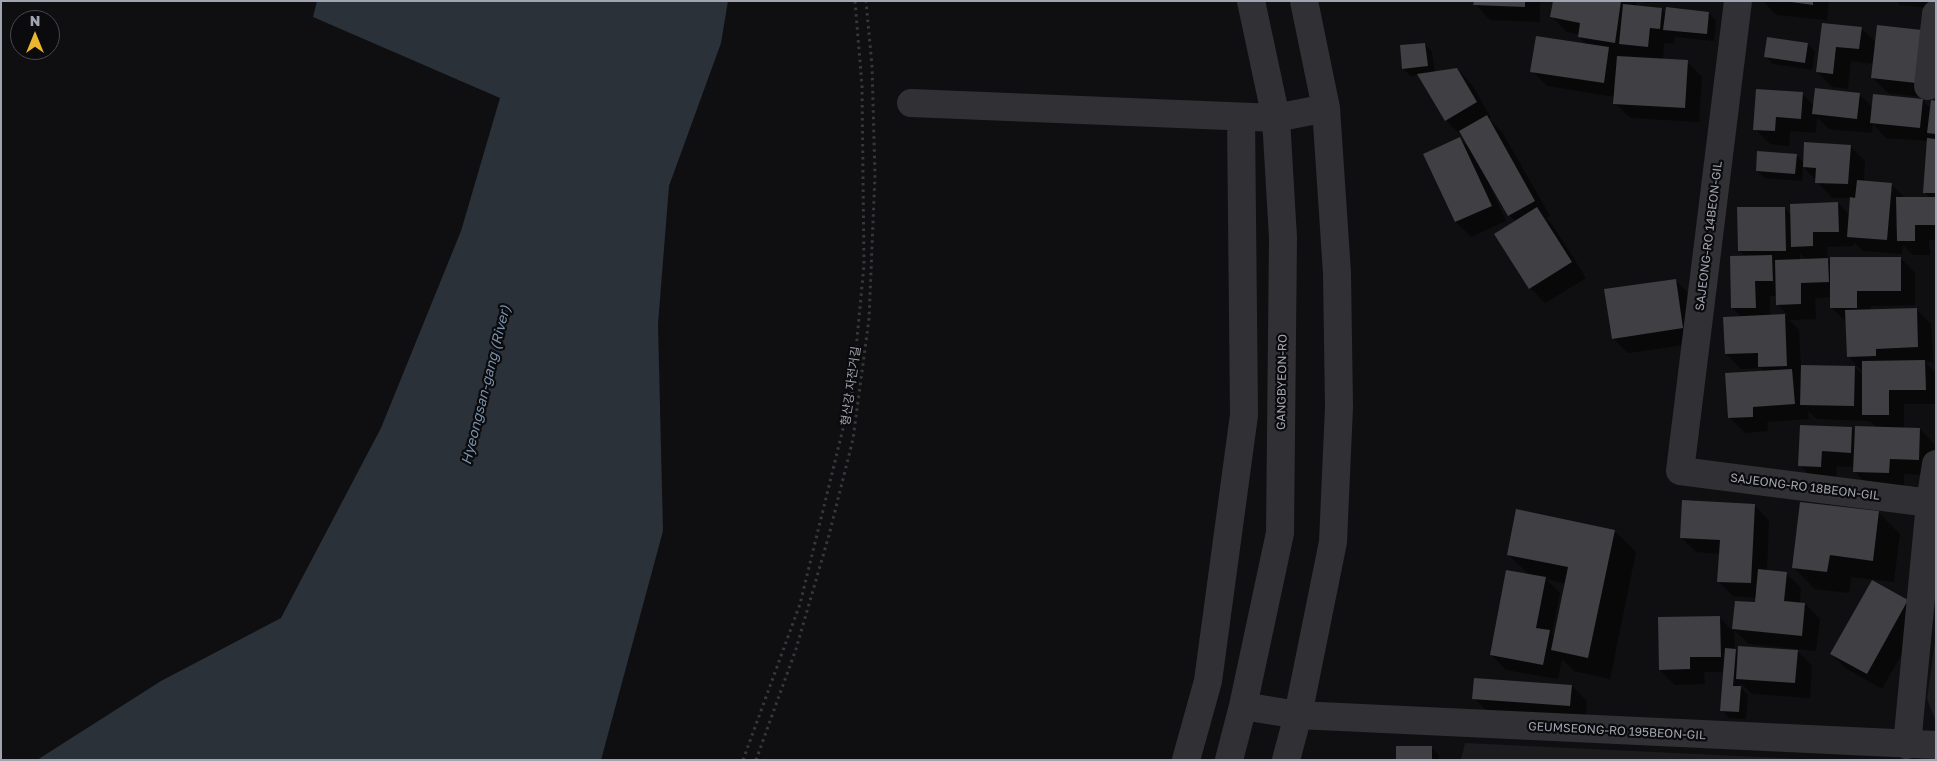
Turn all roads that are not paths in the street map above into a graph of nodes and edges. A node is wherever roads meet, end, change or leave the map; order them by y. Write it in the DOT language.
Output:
graph roads {
  1 [pos="1252,1"];
  2 [pos="1304,1"];
  3 [pos="1738,1"];
  4 [pos="1936,14"];
  5 [pos="1928,86"];
  6 [pos="911,103"];
  7 [pos="1326,108"];
  8 [pos="1241,117"];
  9 [pos="1276,118"];
  10 [pos="1936,464"];
  11 [pos="1680,471"];
  12 [pos="1930,503"];
  13 [pos="1243,706"];
  14 [pos="1298,715"];
  15 [pos="1907,745"];
  16 [pos="1936,745"];
  17 [pos="1186,760"];
  18 [pos="1228,760"];
  19 [pos="1286,760"];
  1 -- 9 [label="street, GANGBYEON-RO"];
  2 -- 7 [label="street"];
  3 -- 11 [label="street, SAJEONG-RO 14BEON-GIL"];
  4 -- 5 [label="street"];
  6 -- 8 [label="street"];
  7 -- 9 [label="street"];
  7 -- 14 [label="street"];
  8 -- 9 [label="street"];
  8 -- 17 [label="street"];
  9 -- 13 [label="street, GANGBYEON-RO"];
  10 -- 12 [label="street"];
  11 -- 12 [label="street, SAJEONG-RO 18BEON-GIL"];
  12 -- 15 [label="street"];
  13 -- 14 [label="street, GEUMSEONG-RO 195BEON-GIL"];
  13 -- 18 [label="street, GANGBYEON-RO"];
  14 -- 15 [label="street, GEUMSEONG-RO 195BEON-GIL"];
  14 -- 19 [label="street"];
  15 -- 16 [label="street, GEUMSEONG-RO 195BEON-GIL"];
}
